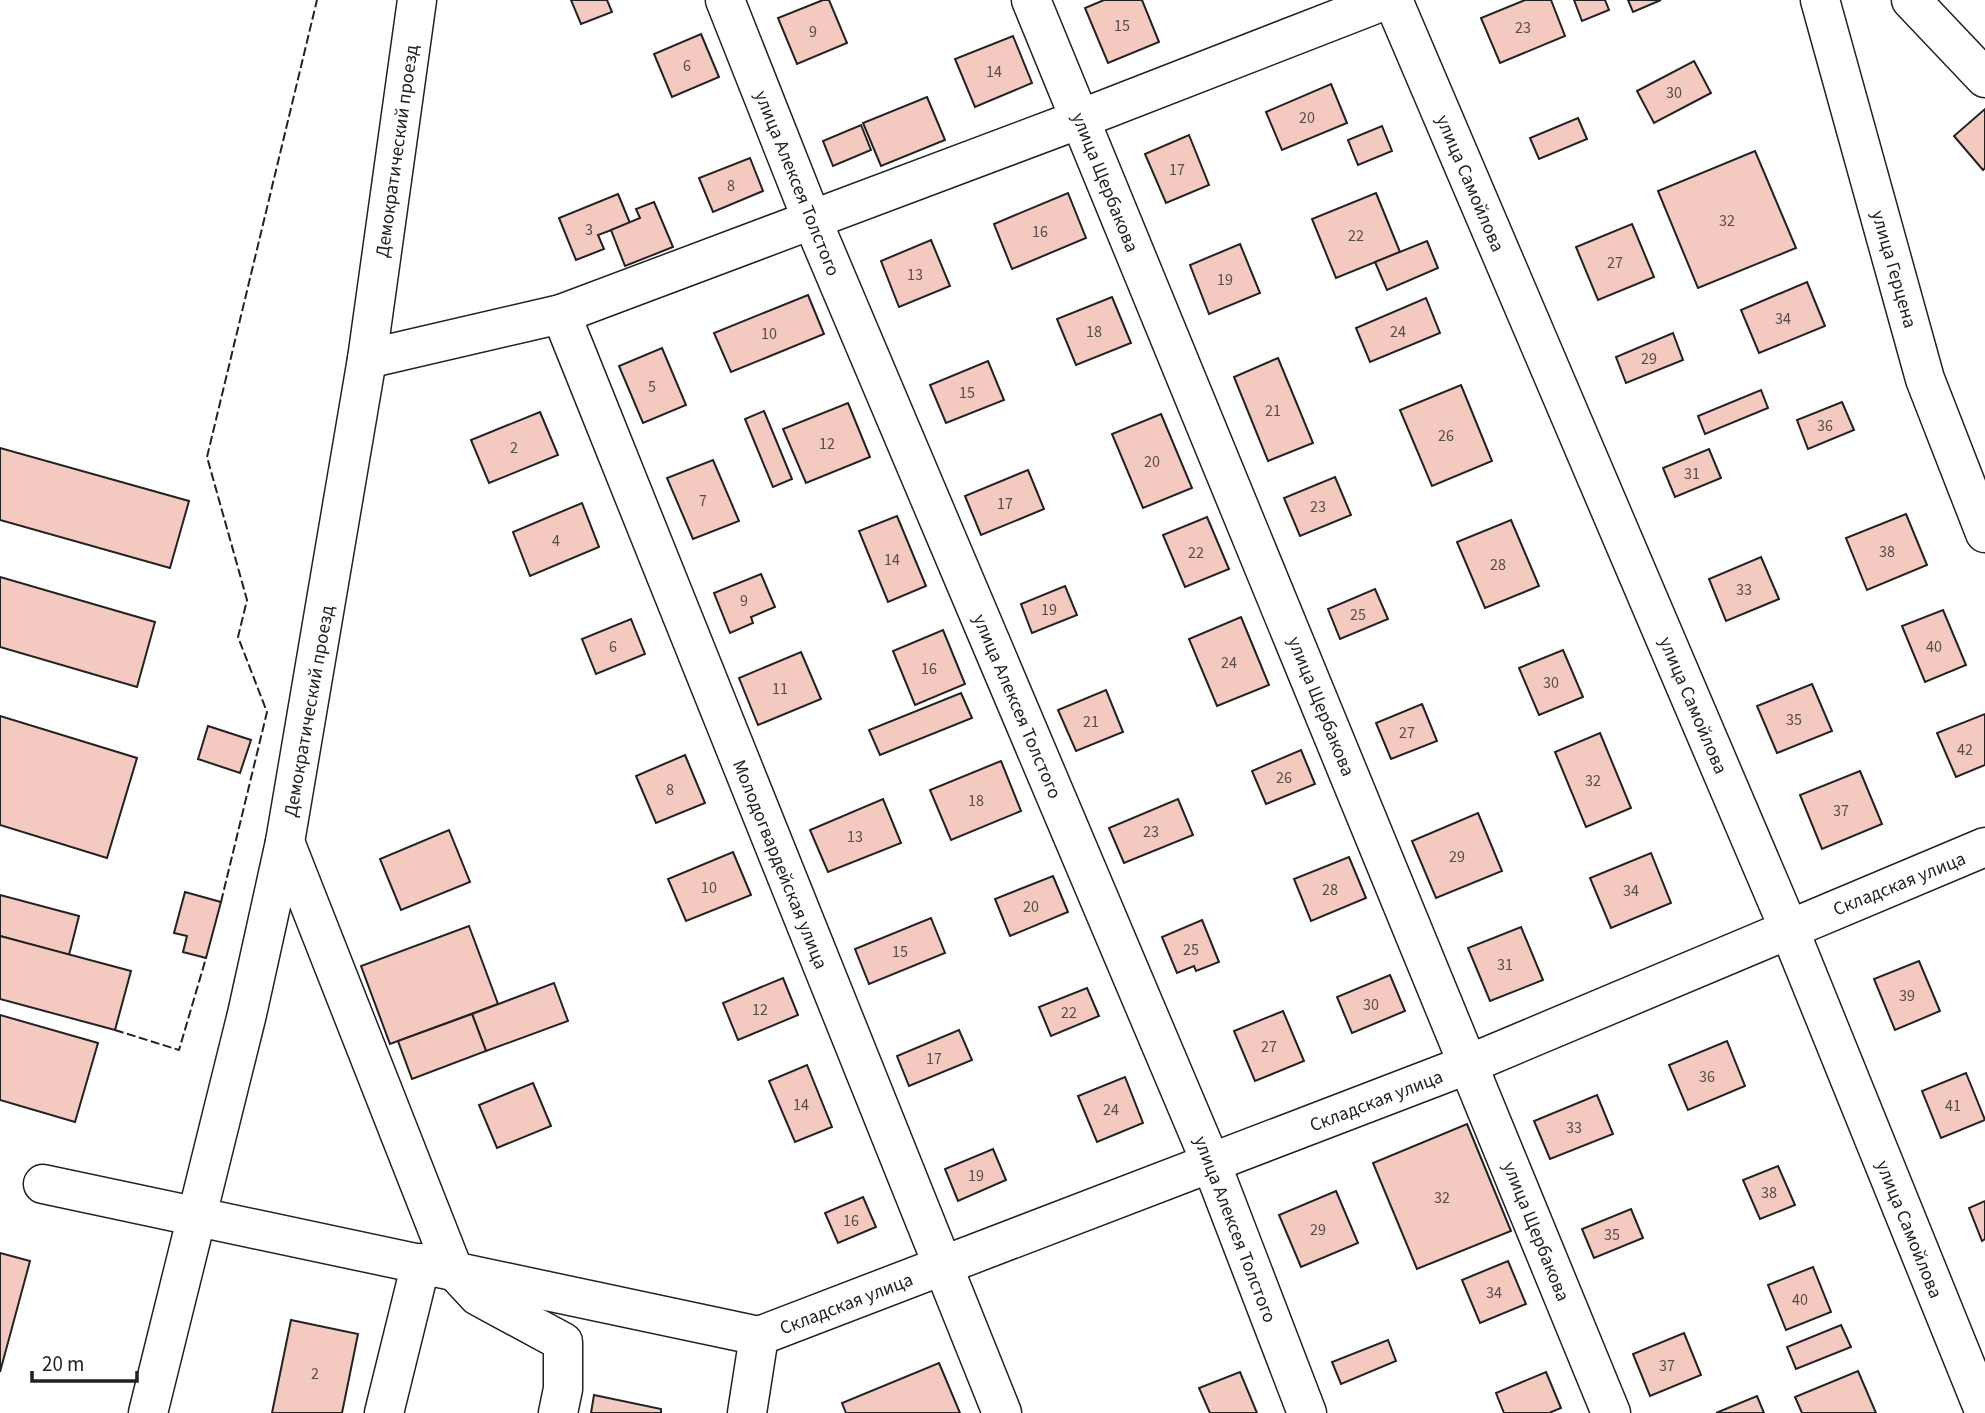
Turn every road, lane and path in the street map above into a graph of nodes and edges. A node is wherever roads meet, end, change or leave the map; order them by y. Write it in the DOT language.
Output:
graph roads {
  1 [pos="417,0"];
  2 [pos="725,0"];
  3 [pos="1031,0"];
  4 [pos="1386,0"];
  5 [pos="1393,0"];
  6 [pos="1820,0"];
  7 [pos="1911,0"];
  8 [pos="1985,78"];
  9 [pos="1080,119"];
  10 [pos="812,219"];
  11 [pos="561,314"];
  12 [pos="367,359"];
  13 [pos="1985,533"];
  14 [pos="285,842"];
  15 [pos="1985,847"];
  16 [pos="1789,929"];
  17 [pos="1469,1064"];
  18 [pos="1211,1163"];
  19 [pos="43,1184"];
  20 [pos="196,1217"];
  21 [pos="437,1266"];
  22 [pos="942,1266"];
  23 [pos="760,1336"];
  24 [pos="148,1413"];
  25 [pos="384,1413"];
  26 [pos="558,1413"];
  27 [pos="747,1413"];
  28 [pos="1002,1413"];
  29 [pos="1307,1413"];
  30 [pos="1611,1413"];
  31 [pos="1985,1413"];
  1 -- 12 [label="street, Демократический проезд"];
  2 -- 10 [label="street, улица Алексея Толстого"];
  3 -- 9 [label="street, улица Щербакова"];
  4 -- 9 [label="street"];
  5 -- 16 [label="street, улица Самойлова"];
  6 -- 13 [label="street, улица Герцена"];
  7 -- 8 [label="street"];
  9 -- 10 [label="street"];
  9 -- 17 [label="street, улица Щербакова"];
  10 -- 11 [label="street"];
  10 -- 18 [label="street, улица Алексея Толстого"];
  11 -- 12 [label="street"];
  11 -- 22 [label="street, Молодогвардейская улица"];
  12 -- 14 [label="street, Демократический проезд"];
  14 -- 20 [label="street, Демократический проезд"];
  14 -- 21 [label="street"];
  15 -- 16 [label="street, Складская улица"];
  16 -- 17 [label="street, Складская улица"];
  16 -- 31 [label="street, улица Самойлова"];
  17 -- 18 [label="street, Складская улица"];
  17 -- 30 [label="street, улица Щербакова"];
  18 -- 22 [label="street, Складская улица"];
  18 -- 29 [label="street, улица Алексея Толстого"];
  19 -- 20 [label="street"];
  20 -- 21 [label="street"];
  20 -- 24 [label="street, Демократический проезд"];
  21 -- 23 [label="street"];
  21 -- 25 [label="street"];
  21 -- 26 [label="street"];
  22 -- 23 [label="street, Складская улица"];
  22 -- 28 [label="street, Молодогвардейская улица"];
  23 -- 27 [label="street"];
}
